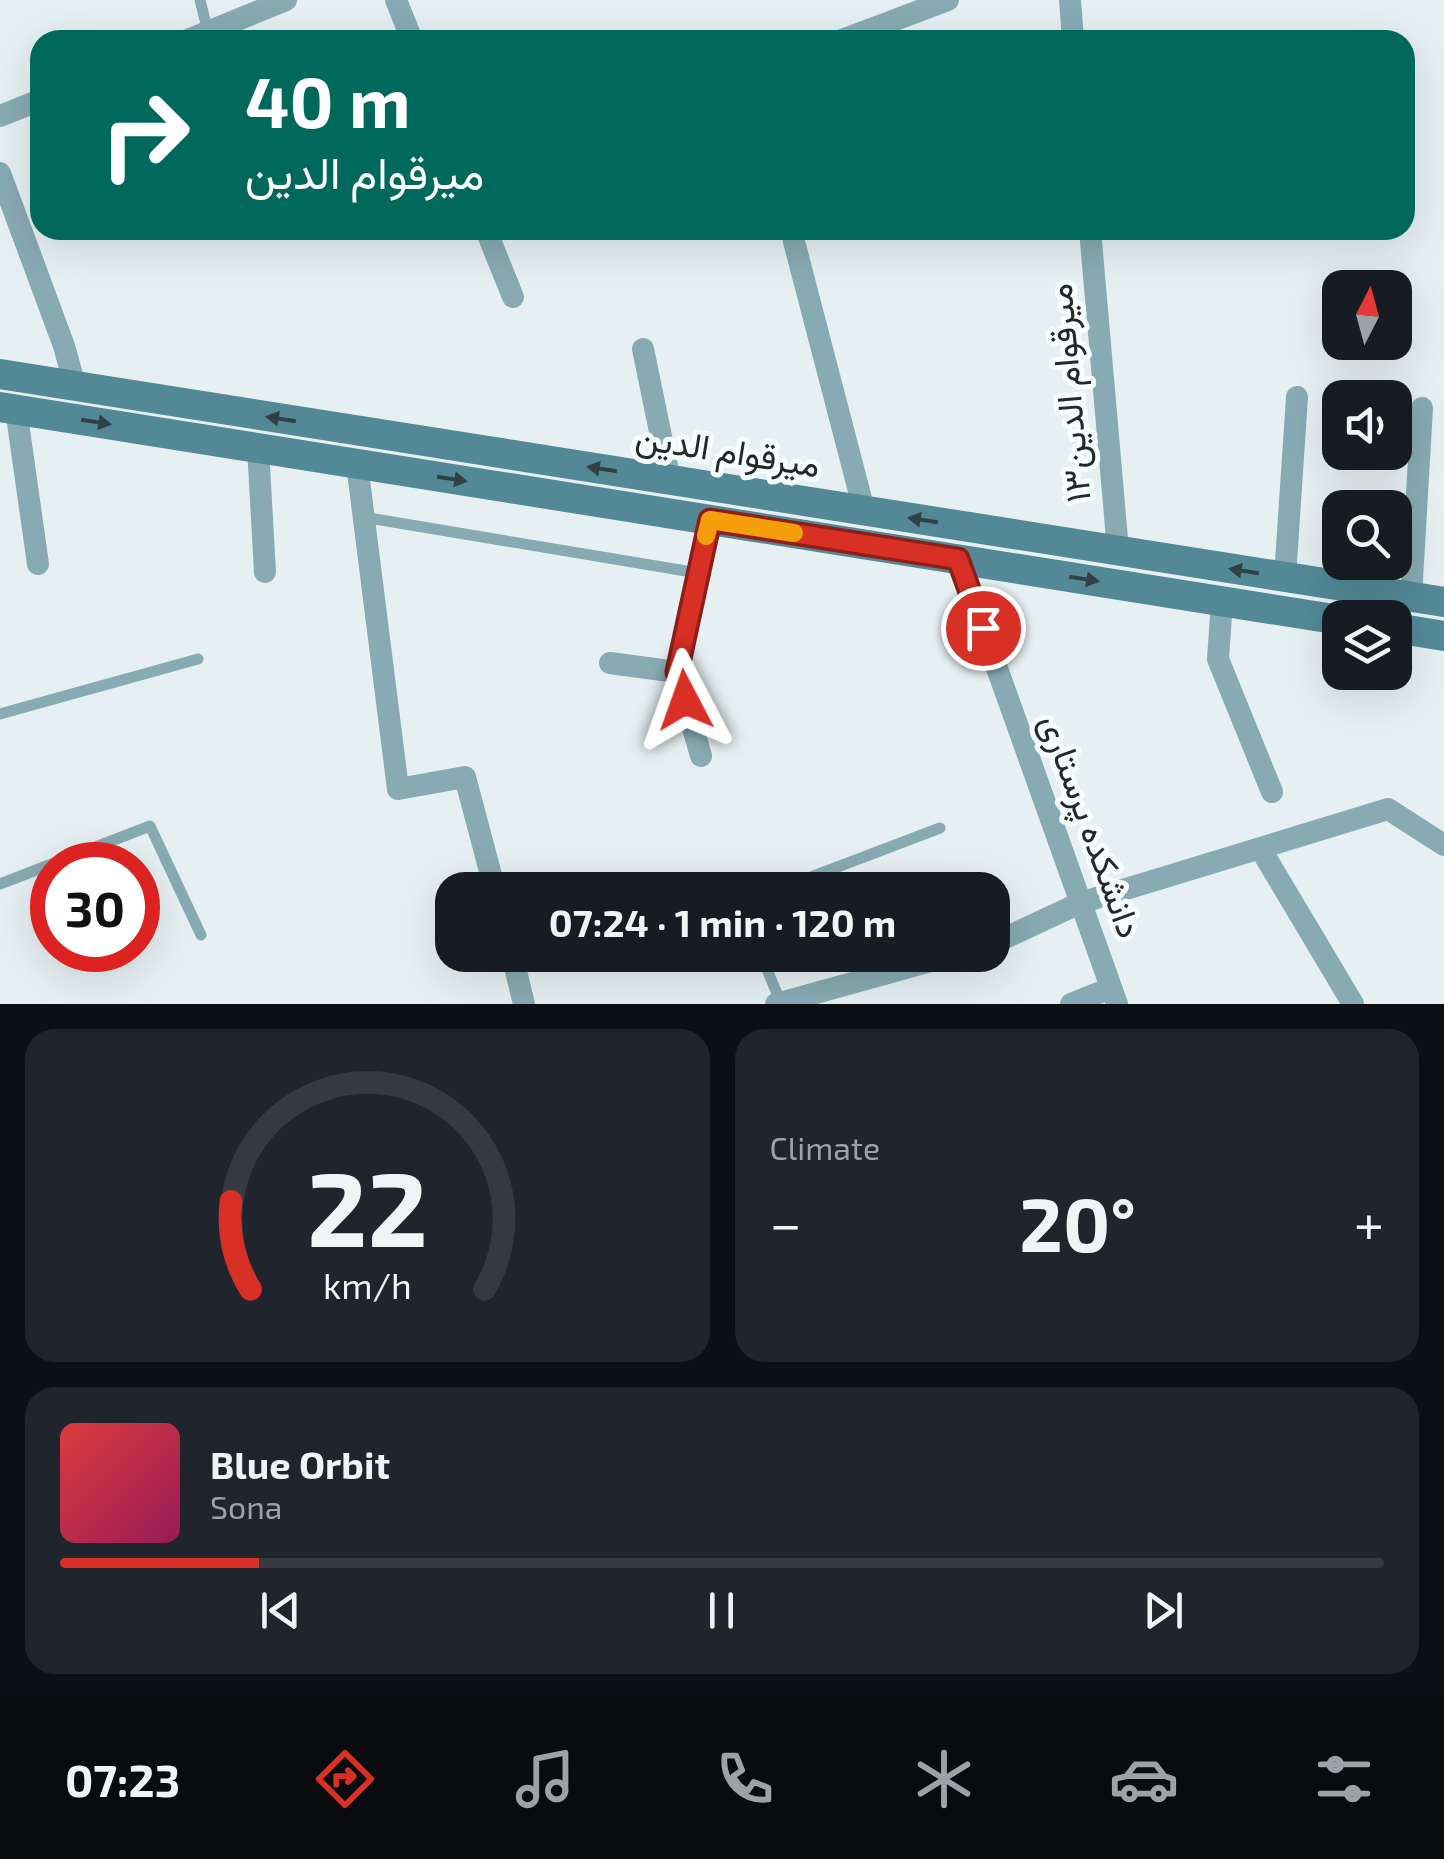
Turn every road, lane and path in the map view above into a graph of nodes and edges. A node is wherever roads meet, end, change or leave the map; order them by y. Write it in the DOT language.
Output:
graph roads {
  1 [pos="200,0"];
  2 [pos="286,0"];
  3 [pos="396,0"];
  4 [pos="948,0"];
  5 [pos="1070,0"];
  6 [pos="198,30"];
  7 [pos="213,30"];
  8 [pos="408,30"];
  9 [pos="868,30"];
  10 [pos="1072,30"];
  11 [pos="30,104"];
  12 [pos="0,116"];
  13 [pos="0,173"];
  14 [pos="490,240"];
  15 [pos="794,240"];
  16 [pos="1091,240"];
  17 [pos="513,297"];
  18 [pos="643,349"];
  19 [pos="0,374"];
  20 [pos="75,386"];
  21 [pos="1297,396"];
  22 [pos="8,408"];
  23 [pos="1422,408"];
  24 [pos="338,428"];
  25 [pos="418,440"];
  26 [pos="258,448"];
  27 [pos="344,462"];
  28 [pos="412,472"];
  29 [pos="670,480"];
  30 [pos="864,510"];
  31 [pos="364,517"];
  32 [pos="710,520"];
  33 [pos="1118,550"];
  34 [pos="958,559"];
  35 [pos="38,564"];
  36 [pos="265,572"];
  37 [pos="698,573"];
  38 [pos="1285,577"];
  39 [pos="1411,597"];
  40 [pos="1222,601"];
  41 [pos="1444,602"];
  42 [pos="1322,617"];
  43 [pos="1412,631"];
  44 [pos="1444,636"];
  45 [pos="198,659"];
  46 [pos="610,663"];
  47 [pos="677,672"];
  48 [pos="0,714"];
  49 [pos="701,756"];
  50 [pos="1272,792"];
  51 [pos="940,828"];
  52 [pos="1444,844"];
  53 [pos="1260,848"];
  54 [pos="490,872"];
  55 [pos="825,872"];
  56 [pos="0,884"];
  57 [pos="1080,903"];
  58 [pos="201,935"];
  59 [pos="1010,936"];
  60 [pos="516,972"];
  61 [pos="767,972"];
  62 [pos="891,972"];
  63 [pos="1114,996"];
  64 [pos="778,1003"];
  65 [pos="524,1004"];
  66 [pos="1071,1004"];
  67 [pos="1353,1004"];
  1 -- 6 [label="lane"];
  2 -- 7 [label="street"];
  3 -- 8 [label="street"];
  4 -- 9 [label="street"];
  5 -- 10 [label="street"];
  11 -- 12 [label="street"];
  13 -- 20 [label="street"];
  14 -- 17 [label="street"];
  15 -- 30 [label="street"];
  16 -- 33 [label="street, میرقوام الدین۱۳"];
  18 -- 29 [label="street"];
  19 -- 20 [label="main road, میرقوام الدین"];
  24 -- 20 [label="main road, میرقوام الدین, one-way"];
  21 -- 38 [label="street"];
  22 -- 26 [label="main road, میرقوام الدین, one-way"];
  22 -- 35 [label="street"];
  23 -- 39 [label="street"];
  24 -- 25 [label="main road, میرقوام الدین"];
  24 -- 27 [label="main road"];
  25 -- 28 [label="main road"];
  29 -- 25 [label="main road, میرقوام الدین, one-way"];
  26 -- 27 [label="main road, میرقوام الدین"];
  26 -- 36 [label="street"];
  27 -- 28 [label="main road, میرقوام الدین"];
  27 -- 31 [label="street"];
  28 -- 32 [label="main road, میرقوام الدین, one-way"];
  29 -- 30 [label="main road, میرقوام الدین"];
  33 -- 30 [label="main road, میرقوام الدین, one-way"];
  31 -- 37 [label="lane"];
  31 -- 54 [label="street"];
  32 -- 34 [label="main road, میرقوام الدین"];
  32 -- 37 [label="street"];
  38 -- 33 [label="main road, میرقوام الدین, one-way"];
  34 -- 40 [label="main road, میرقوام الدین, one-way"];
  34 -- 57 [label="street, دانشکده پرستاری"];
  37 -- 47 [label="street"];
  38 -- 39 [label="main road, میرقوام الدین"];
  39 -- 41 [label="main road, میرقوام الدین"];
  40 -- 42 [label="main road, میرقوام الدین"];
  40 -- 50 [label="street"];
  43 -- 44 [label="main road"];
  45 -- 48 [label="lane"];
  46 -- 47 [label="street"];
  47 -- 49 [label="street"];
  51 -- 55 [label="lane"];
  52 -- 53 [label="street"];
  53 -- 57 [label="street"];
  53 -- 67 [label="street"];
  56 -- 58 [label="lane"];
  57 -- 59 [label="street"];
  57 -- 63 [label="street, دانشکده پرستاری"];
  60 -- 65 [label="street"];
  61 -- 64 [label="lane"];
  62 -- 64 [label="street"];
  63 -- 66 [label="street"];
}
